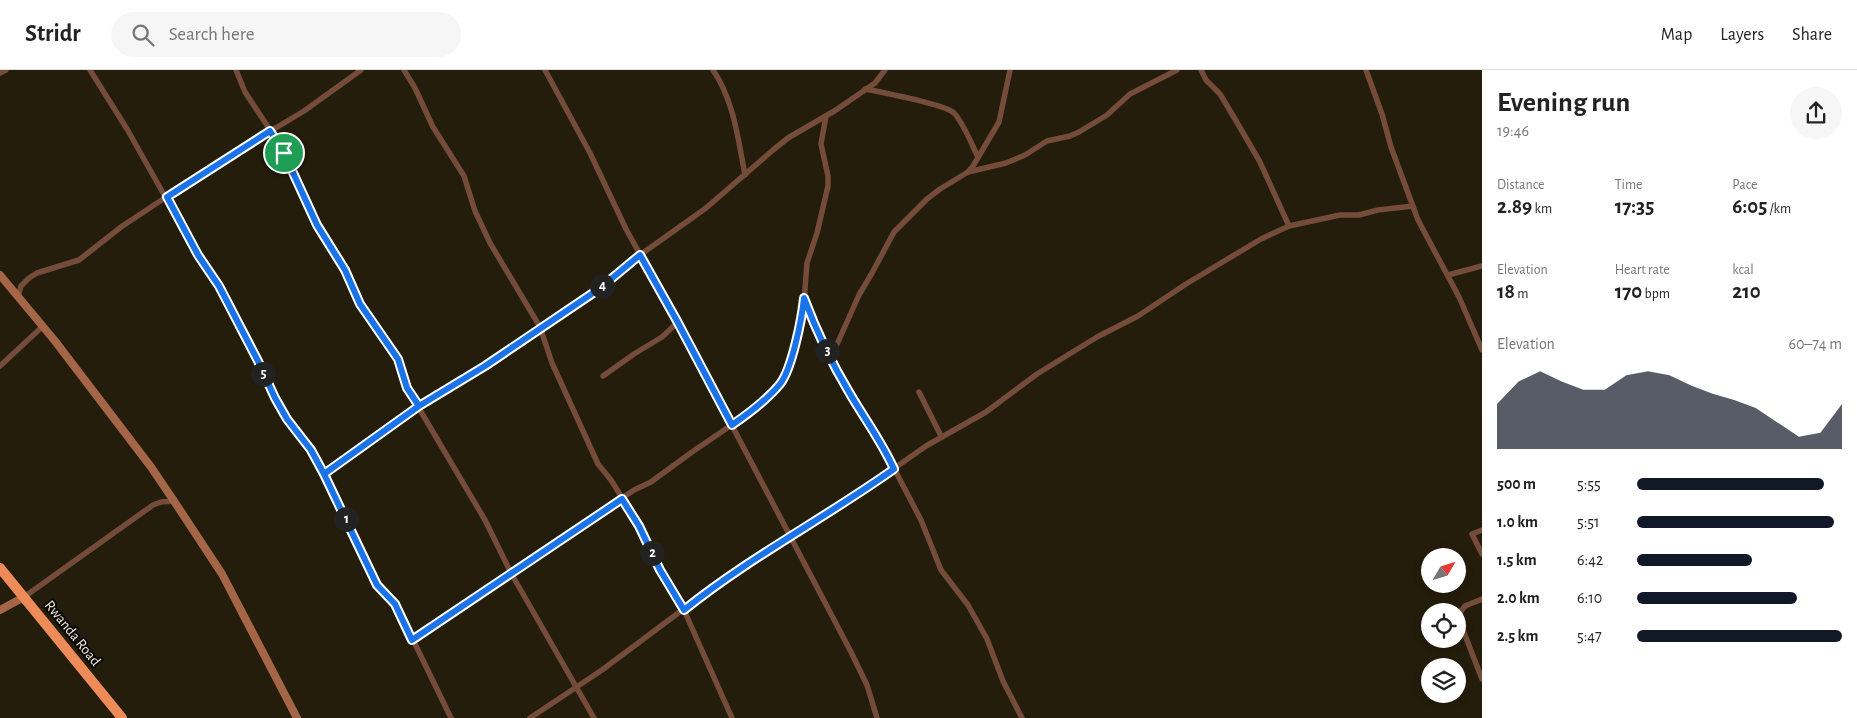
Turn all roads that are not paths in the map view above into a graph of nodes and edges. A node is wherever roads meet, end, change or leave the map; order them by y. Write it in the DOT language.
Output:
graph roads {
  1 [pos="6,70"];
  2 [pos="90,70"];
  3 [pos="236,70"];
  4 [pos="361,70"];
  5 [pos="404,70"];
  6 [pos="545,70"];
  7 [pos="713,70"];
  8 [pos="885,70"];
  9 [pos="1010,70"];
  10 [pos="1177,70"];
  11 [pos="1201,70"];
  12 [pos="1366,70"];
  13 [pos="0,73"];
  14 [pos="865,89"];
  15 [pos="826,116"];
  16 [pos="270,131"];
  17 [pos="978,157"];
  18 [pos="968,172"];
  19 [pos="745,175"];
  20 [pos="167,197"];
  21 [pos="1413,206"];
  22 [pos="1289,226"];
  23 [pos="640,255"];
  24 [pos="1482,266"];
  25 [pos="0,275"];
  26 [pos="1448,275"];
  27 [pos="18,296"];
  28 [pos="804,298"];
  29 [pos="678,322"];
  30 [pos="43,326"];
  31 [pos="540,327"];
  32 [pos="1482,350"];
  33 [pos="828,353"];
  34 [pos="0,366"];
  35 [pos="603,376"];
  36 [pos="920,392"];
  37 [pos="419,406"];
  38 [pos="732,425"];
  39 [pos="941,436"];
  40 [pos="894,469"];
  41 [pos="324,474"];
  42 [pos="622,499"];
  43 [pos="174,501"];
  44 [pos="1482,530"];
  45 [pos="790,538"];
  46 [pos="1482,554"];
  47 [pos="0,568"];
  48 [pos="511,573"];
  49 [pos="24,597"];
  50 [pos="1482,599"];
  51 [pos="1466,605"];
  52 [pos="0,610"];
  53 [pos="684,610"];
  54 [pos="1466,637"];
  55 [pos="412,640"];
  56 [pos="1482,679"];
  57 [pos="577,687"];
  58 [pos="122,718"];
  59 [pos="297,718"];
  60 [pos="451,718"];
  61 [pos="530,718"];
  62 [pos="594,718"];
  63 [pos="732,718"];
  64 [pos="878,718"];
  65 [pos="1022,718"];
  1 -- 13 [label="street"];
  2 -- 20 [label="street"];
  3 -- 16 [label="street"];
  4 -- 16 [label="street"];
  5 -- 31 [label="street"];
  6 -- 23 [label="street"];
  7 -- 19 [label="street"];
  8 -- 14 [label="street"];
  9 -- 17 [label="street"];
  10 -- 18 [label="street"];
  11 -- 22 [label="street"];
  12 -- 21 [label="street"];
  14 -- 15 [label="street"];
  14 -- 17 [label="street"];
  15 -- 19 [label="street"];
  15 -- 28 [label="street"];
  16 -- 20 [label="street"];
  16 -- 37 [label="street"];
  17 -- 18 [label="street"];
  18 -- 33 [label="street"];
  19 -- 23 [label="street"];
  20 -- 27 [label="street"];
  20 -- 41 [label="street"];
  21 -- 22 [label="street"];
  21 -- 26 [label="street"];
  22 -- 39 [label="street"];
  23 -- 29 [label="street"];
  23 -- 31 [label="street"];
  24 -- 26 [label="street"];
  25 -- 27 [label="street"];
  26 -- 32 [label="street"];
  27 -- 30 [label="street"];
  28 -- 33 [label="street"];
  28 -- 38 [label="street"];
  29 -- 35 [label="street"];
  29 -- 38 [label="street"];
  30 -- 34 [label="street"];
  30 -- 43 [label="street"];
  31 -- 37 [label="street"];
  31 -- 42 [label="street"];
  33 -- 40 [label="street"];
  36 -- 39 [label="street"];
  37 -- 41 [label="street"];
  37 -- 48 [label="street"];
  38 -- 42 [label="street"];
  38 -- 45 [label="street"];
  39 -- 40 [label="street"];
  40 -- 45 [label="street"];
  40 -- 65 [label="street"];
  41 -- 55 [label="street"];
  42 -- 48 [label="street"];
  42 -- 53 [label="street"];
  43 -- 49 [label="street"];
  43 -- 59 [label="street"];
  44 -- 46 [label="street"];
  45 -- 53 [label="street"];
  45 -- 64 [label="street"];
  47 -- 49 [label="highway, Rwanda Road"];
  48 -- 55 [label="street"];
  48 -- 57 [label="street"];
  49 -- 52 [label="street"];
  49 -- 58 [label="highway, Rwanda Road"];
  50 -- 51 [label="street"];
  53 -- 57 [label="street"];
  53 -- 63 [label="street"];
  54 -- 56 [label="street"];
  55 -- 60 [label="street"];
  57 -- 61 [label="street"];
  57 -- 62 [label="street"];
}
